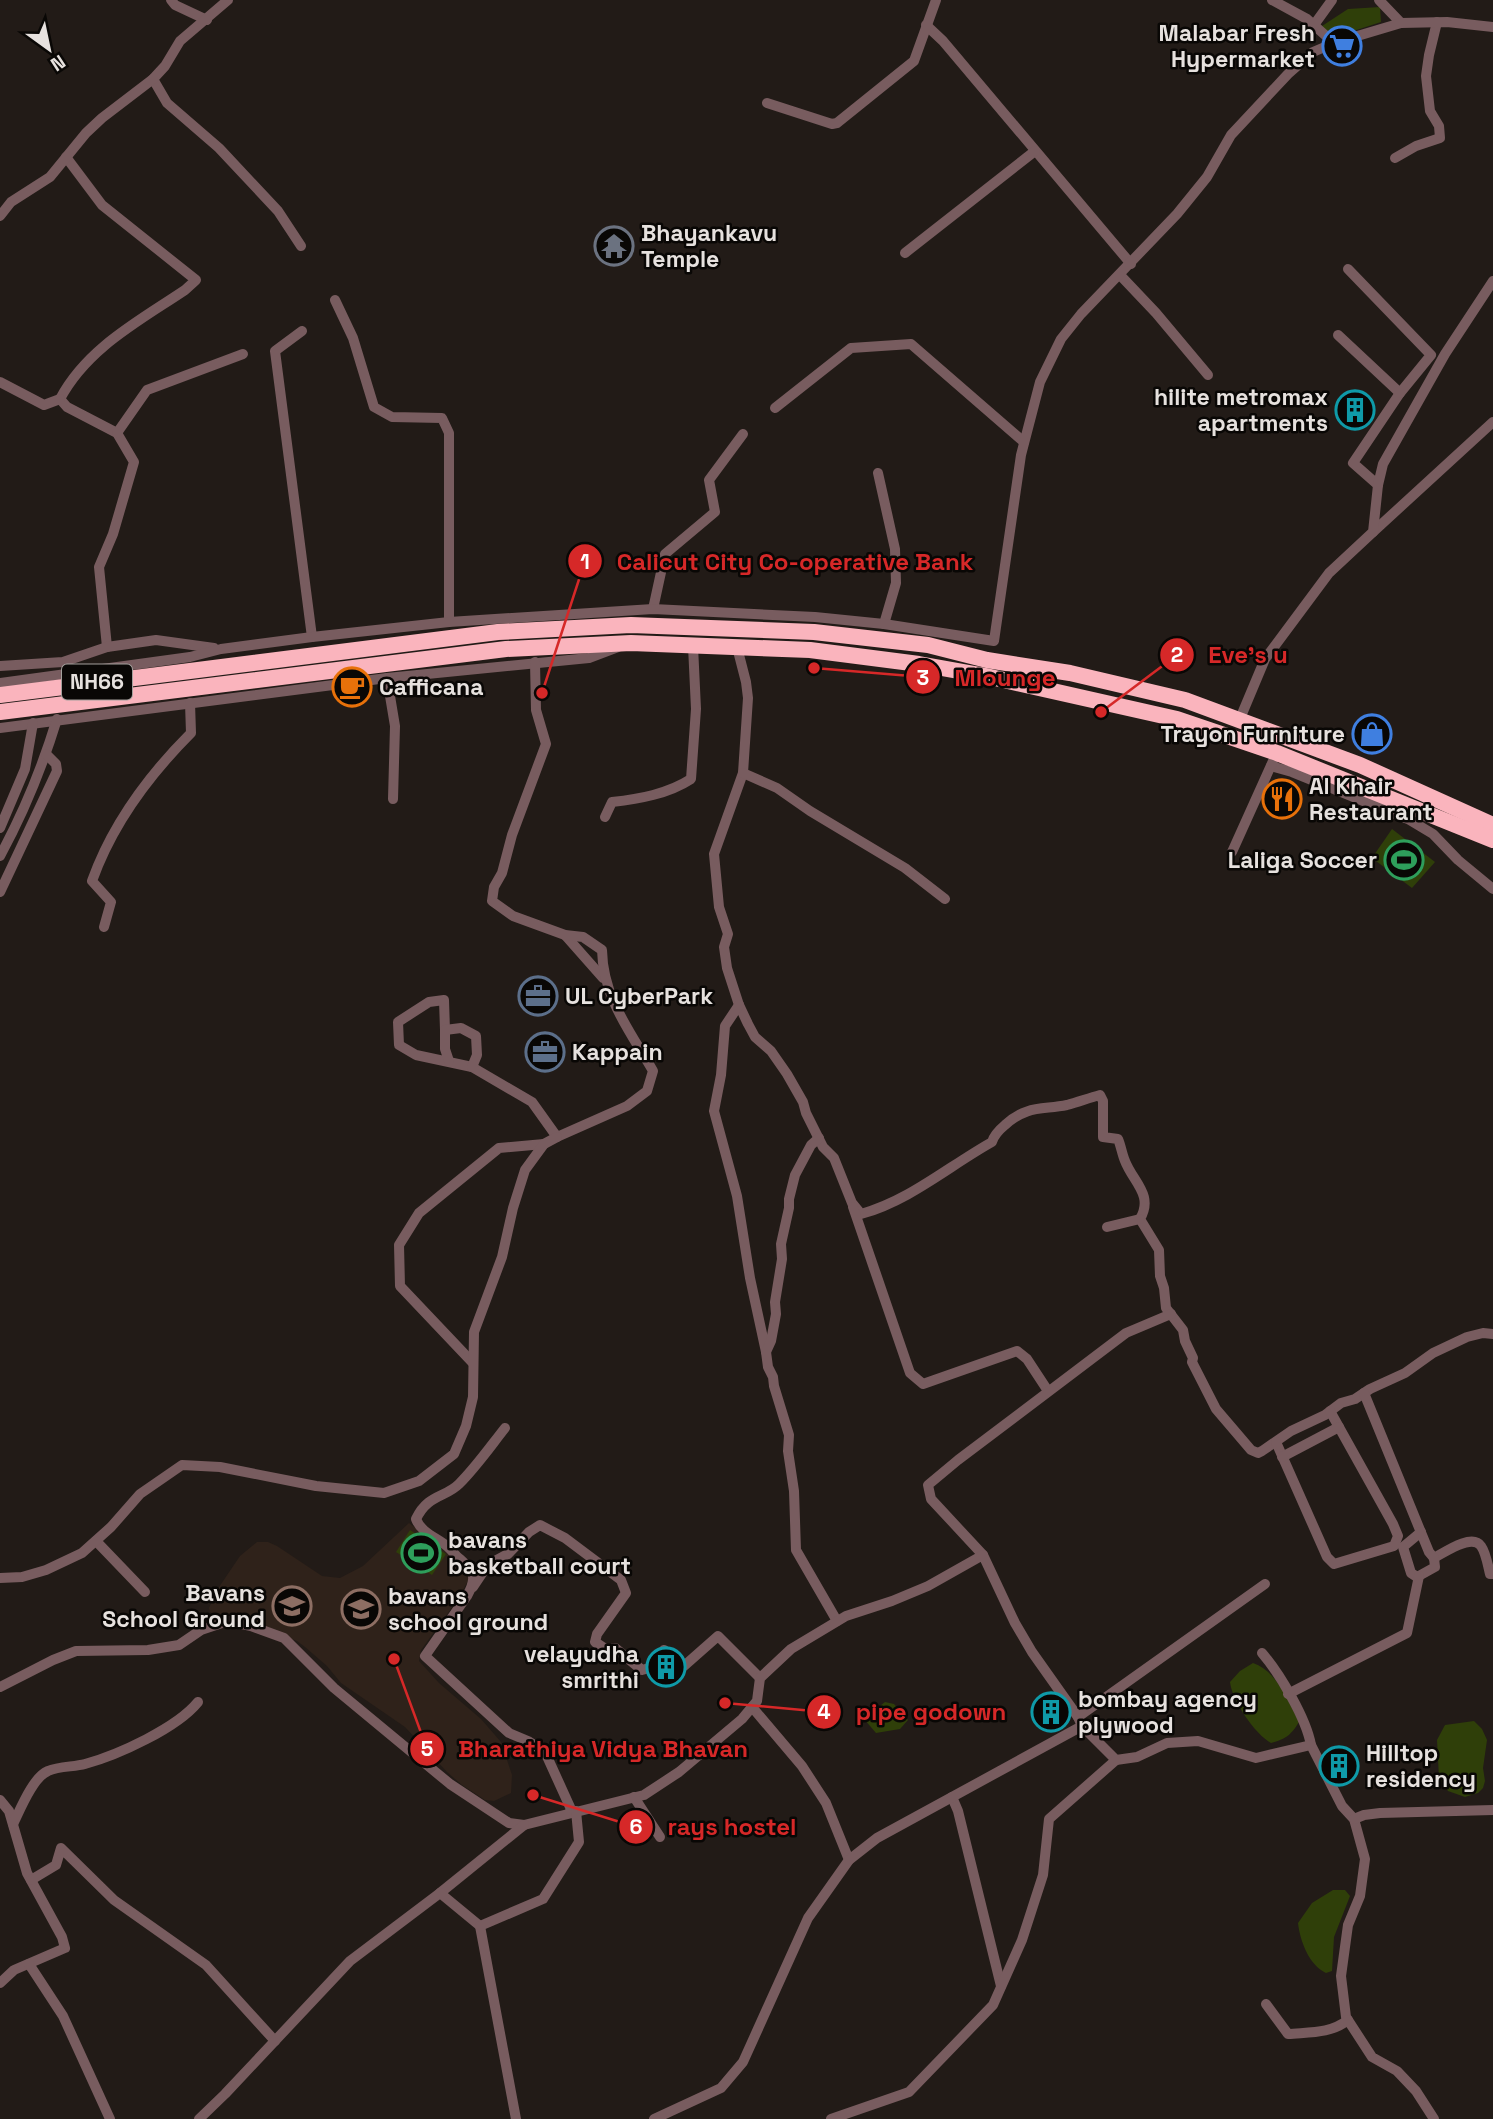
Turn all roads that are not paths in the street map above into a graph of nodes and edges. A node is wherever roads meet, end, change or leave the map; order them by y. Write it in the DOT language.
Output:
graph roads {
  1 [pos="172,0"];
  2 [pos="228,0"];
  3 [pos="936,0"];
  4 [pos="1272,0"];
  5 [pos="1332,0"];
  6 [pos="1379,0"];
  7 [pos="207,20"];
  8 [pos="1437,22"];
  9 [pos="1401,23"];
  10 [pos="926,25"];
  11 [pos="1314,25"];
  12 [pos="1493,27"];
  13 [pos="180,41"];
  14 [pos="1334,43"];
  15 [pos="193,47"];
  16 [pos="153,79"];
  17 [pos="767,103"];
  18 [pos="1035,151"];
  19 [pos="66,158"];
  20 [pos="1395,158"];
  21 [pos="0,216"];
  22 [pos="301,246"];
  23 [pos="905,253"];
  24 [pos="1131,264"];
  25 [pos="1348,269"];
  26 [pos="1120,275"];
  27 [pos="1493,281"];
  28 [pos="335,300"];
  29 [pos="302,331"];
  30 [pos="1338,335"];
  31 [pos="243,354"];
  32 [pos="1208,375"];
  33 [pos="0,382"];
  34 [pos="1400,393"];
  35 [pos="60,399"];
  36 [pos="775,408"];
  37 [pos="1493,422"];
  38 [pos="117,433"];
  39 [pos="743,434"];
  40 [pos="1024,442"];
  41 [pos="878,473"];
  42 [pos="1378,485"];
  43 [pos="1373,532"];
  44 [pos="653,609"];
  45 [pos="449,622"];
  46 [pos="884,624"];
  47 [pos="312,637"];
  48 [pos="631,643"];
  49 [pos="693,646"];
  50 [pos="107,647"];
  51 [pos="737,648"];
  52 [pos="221,649"];
  53 [pos="535,662"];
  54 [pos="0,666"];
  55 [pos="387,678"];
  56 [pos="0,683"];
  57 [pos="0,695"];
  58 [pos="192,695"];
  59 [pos="0,712"];
  60 [pos="57,719"];
  61 [pos="1239,720"];
  62 [pos="33,723"];
  63 [pos="0,728"];
  64 [pos="46,754"];
  65 [pos="1274,759"];
  66 [pos="743,773"];
  67 [pos="393,799"];
  68 [pos="605,817"];
  69 [pos="1493,825"];
  70 [pos="0,828"];
  71 [pos="1493,840"];
  72 [pos="1232,852"];
  73 [pos="0,856"];
  74 [pos="1493,889"];
  75 [pos="0,892"];
  76 [pos="945,898"];
  77 [pos="104,927"];
  78 [pos="565,936"];
  79 [pos="606,981"];
  80 [pos="739,1005"];
  81 [pos="446,1030"];
  82 [pos="449,1062"];
  83 [pos="472,1067"];
  84 [pos="557,1137"];
  85 [pos="819,1138"];
  86 [pos="544,1144"];
  87 [pos="852,1203"];
  88 [pos="1140,1219"];
  89 [pos="1107,1227"];
  90 [pos="1171,1314"];
  91 [pos="1493,1334"];
  92 [pos="766,1352"];
  93 [pos="473,1363"];
  94 [pos="1048,1391"];
  95 [pos="1364,1393"];
  96 [pos="1330,1411"];
  97 [pos="505,1427"];
  98 [pos="1339,1427"];
  99 [pos="1276,1443"];
  100 [pos="1282,1457"];
  101 [pos="1421,1532"];
  102 [pos="96,1541"];
  103 [pos="983,1555"];
  104 [pos="1434,1558"];
  105 [pos="1493,1573"];
  106 [pos="1419,1576"];
  107 [pos="0,1578"];
  108 [pos="1265,1584"];
  109 [pos="473,1587"];
  110 [pos="145,1592"];
  111 [pos="837,1621"];
  112 [pos="1262,1653"];
  113 [pos="760,1678"];
  114 [pos="0,1687"];
  115 [pos="1288,1694"];
  116 [pos="198,1702"];
  117 [pos="752,1707"];
  118 [pos="1080,1721"];
  119 [pos="1311,1745"];
  120 [pos="1116,1760"];
  121 [pos="634,1797"];
  122 [pos="952,1797"];
  123 [pos="0,1800"];
  124 [pos="1493,1810"];
  125 [pos="573,1812"];
  126 [pos="1354,1819"];
  127 [pos="13,1824"];
  128 [pos="524,1825"];
  129 [pos="660,1837"];
  130 [pos="849,1860"];
  131 [pos="31,1880"];
  132 [pos="440,1893"];
  133 [pos="480,1926"];
  134 [pos="29,1964"];
  135 [pos="0,1983"];
  136 [pos="1001,1986"];
  137 [pos="1266,2004"];
  138 [pos="1348,2020"];
  139 [pos="275,2041"];
  140 [pos="110,2119"];
  141 [pos="199,2119"];
  142 [pos="516,2119"];
  143 [pos="654,2119"];
  144 [pos="831,2119"];
  145 [pos="1434,2119"];
  1 -- 7 [label="street"];
  2 -- 7 [label="street"];
  3 -- 10 [label="street"];
  4 -- 11 [label="street"];
  5 -- 11 [label="street"];
  6 -- 9 [label="street"];
  7 -- 13 [label="street"];
  8 -- 9 [label="street"];
  8 -- 12 [label="street"];
  8 -- 20 [label="street"];
  9 -- 14 [label="street"];
  10 -- 17 [label="street"];
  10 -- 18 [label="street"];
  11 -- 14 [label="street"];
  13 -- 15 [label="street"];
  13 -- 16 [label="street"];
  14 -- 24 [label="street"];
  16 -- 19 [label="street"];
  16 -- 22 [label="street"];
  18 -- 23 [label="street"];
  18 -- 24 [label="street"];
  19 -- 21 [label="street"];
  19 -- 35 [label="street"];
  24 -- 26 [label="street"];
  25 -- 34 [label="street"];
  26 -- 32 [label="street"];
  26 -- 40 [label="street"];
  27 -- 42 [label="street"];
  28 -- 45 [label="street"];
  29 -- 47 [label="street"];
  30 -- 34 [label="street"];
  31 -- 38 [label="street"];
  33 -- 35 [label="street"];
  34 -- 42 [label="street"];
  35 -- 38 [label="street"];
  36 -- 40 [label="street"];
  37 -- 43 [label="street"];
  38 -- 50 [label="street"];
  39 -- 44 [label="street"];
  40 -- 46 [label="street"];
  41 -- 46 [label="street"];
  42 -- 43 [label="street"];
  43 -- 61 [label="street"];
  44 -- 45 [label="street"];
  44 -- 46 [label="street"];
  45 -- 47 [label="street"];
  47 -- 52 [label="street"];
  48 -- 49 [label="highway, NH66"];
  48 -- 53 [label="street"];
  48 -- 58 [label="highway, NH66"];
  49 -- 51 [label="highway, NH66"];
  49 -- 68 [label="street"];
  50 -- 52 [label="street"];
  50 -- 54 [label="street"];
  51 -- 65 [label="highway, NH66"];
  51 -- 66 [label="street"];
  52 -- 56 [label="street"];
  53 -- 55 [label="street"];
  53 -- 78 [label="street"];
  55 -- 58 [label="street"];
  55 -- 67 [label="street"];
  57 -- 61 [label="highway, NH66"];
  58 -- 59 [label="highway, NH66"];
  58 -- 60 [label="street"];
  58 -- 77 [label="street"];
  60 -- 62 [label="street"];
  60 -- 64 [label="street"];
  61 -- 69 [label="highway, NH66"];
  62 -- 63 [label="street"];
  62 -- 70 [label="street"];
  64 -- 73 [label="street"];
  64 -- 75 [label="street"];
  65 -- 71 [label="highway, NH66"];
  65 -- 72 [label="street"];
  65 -- 74 [label="street"];
  66 -- 76 [label="street"];
  66 -- 80 [label="street"];
  78 -- 79 [label="street"];
  78 -- 79 [label="street"];
  79 -- 84 [label="street"];
  80 -- 85 [label="street"];
  80 -- 92 [label="street"];
  81 -- 82 [label="street"];
  81 -- 82 [label="street"];
  81 -- 83 [label="street"];
  82 -- 83 [label="street"];
  83 -- 84 [label="street"];
  84 -- 86 [label="street"];
  85 -- 87 [label="street"];
  85 -- 92 [label="street"];
  86 -- 93 [label="street"];
  86 -- 93 [label="street"];
  87 -- 88 [label="street"];
  87 -- 94 [label="street"];
  88 -- 89 [label="street"];
  88 -- 90 [label="street"];
  90 -- 94 [label="street"];
  90 -- 99 [label="street"];
  91 -- 95 [label="street"];
  92 -- 111 [label="street"];
  93 -- 102 [label="street"];
  94 -- 103 [label="street"];
  95 -- 96 [label="street"];
  95 -- 101 [label="street"];
  96 -- 98 [label="street"];
  96 -- 99 [label="street"];
  97 -- 109 [label="street"];
  98 -- 100 [label="street"];
  98 -- 100 [label="street"];
  99 -- 100 [label="street"];
  101 -- 104 [label="street"];
  101 -- 106 [label="street"];
  102 -- 107 [label="street"];
  102 -- 110 [label="street"];
  103 -- 111 [label="street"];
  103 -- 118 [label="street"];
  104 -- 105 [label="street"];
  104 -- 106 [label="street"];
  106 -- 115 [label="street"];
  108 -- 118 [label="street"];
  109 -- 113 [label="street"];
  109 -- 125 [label="street"];
  111 -- 113 [label="street"];
  112 -- 115 [label="street"];
  113 -- 117 [label="street"];
  114 -- 128 [label="street"];
  115 -- 119 [label="street"];
  116 -- 127 [label="street"];
  117 -- 121 [label="street"];
  117 -- 130 [label="street"];
  118 -- 120 [label="street"];
  118 -- 122 [label="street"];
  119 -- 120 [label="street"];
  119 -- 126 [label="street"];
  120 -- 136 [label="street"];
  121 -- 125 [label="street"];
  121 -- 129 [label="street"];
  122 -- 130 [label="street"];
  122 -- 136 [label="street"];
  123 -- 127 [label="street"];
  124 -- 126 [label="street"];
  125 -- 128 [label="street"];
  125 -- 133 [label="street"];
  126 -- 138 [label="street"];
  127 -- 131 [label="street"];
  128 -- 132 [label="street"];
  130 -- 143 [label="street"];
  131 -- 134 [label="street"];
  131 -- 139 [label="street"];
  132 -- 133 [label="street"];
  132 -- 139 [label="street"];
  133 -- 142 [label="street"];
  134 -- 135 [label="street"];
  134 -- 140 [label="street"];
  136 -- 144 [label="street"];
  137 -- 138 [label="street"];
  138 -- 145 [label="street"];
  139 -- 141 [label="street"];
}
